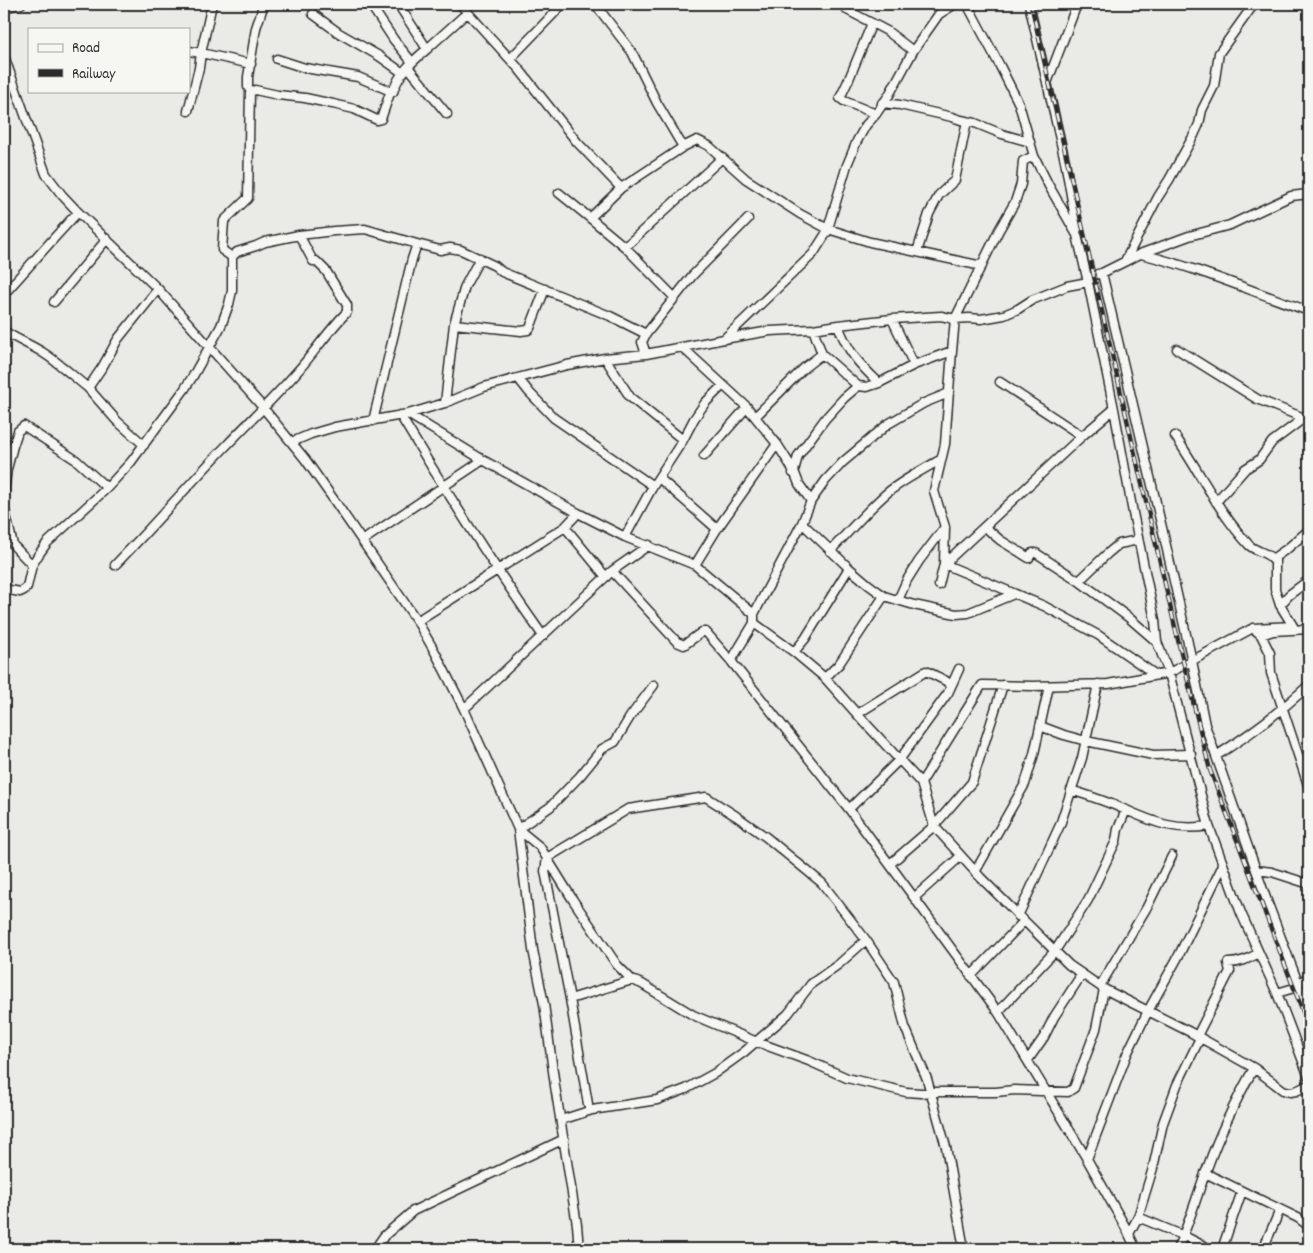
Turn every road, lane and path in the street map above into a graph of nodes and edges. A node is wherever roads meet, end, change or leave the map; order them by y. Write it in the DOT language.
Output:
graph roads {
  1 [pos="21,4"];
  2 [pos="212,4"];
  3 [pos="261,4"];
  4 [pos="370,4"];
  5 [pos="398,4"];
  6 [pos="460,4"];
  7 [pos="563,4"];
  8 [pos="595,4"];
  9 [pos="852,4"];
  10 [pos="955,4"];
  11 [pos="967,4"];
  12 [pos="1029,4"];
  13 [pos="1077,4"];
  14 [pos="1254,4"];
  15 [pos="4,8"];
  16 [pos="468,12"];
  17 [pos="313,14"];
  18 [pos="872,23"];
  19 [pos="427,49"];
  20 [pos="190,51"];
  21 [pos="913,51"];
  22 [pos="201,53"];
  23 [pos="4,56"];
  24 [pos="277,59"];
  25 [pos="510,59"];
  26 [pos="251,64"];
  27 [pos="408,67"];
  28 [pos="1047,83"];
  29 [pos="250,90"];
  30 [pos="392,92"];
  31 [pos="882,103"];
  32 [pos="188,111"];
  33 [pos="446,114"];
  34 [pos="876,114"];
  35 [pos="967,121"];
  36 [pos="1030,142"];
  37 [pos="683,147"];
  38 [pos="1034,156"];
  39 [pos="722,158"];
  40 [pos="621,188"];
  41 [pos="559,194"];
  42 [pos="1309,194"];
  43 [pos="78,212"];
  44 [pos="590,218"];
  45 [pos="748,219"];
  46 [pos="828,229"];
  47 [pos="299,236"];
  48 [pos="108,239"];
  49 [pos="417,244"];
  50 [pos="1080,245"];
  51 [pos="625,247"];
  52 [pos="917,252"];
  53 [pos="1140,254"];
  54 [pos="232,257"];
  55 [pos="480,258"];
  56 [pos="1125,261"];
  57 [pos="982,266"];
  58 [pos="1102,273"];
  59 [pos="1088,282"];
  60 [pos="158,289"];
  61 [pos="545,289"];
  62 [pos="4,294"];
  63 [pos="674,298"];
  64 [pos="54,302"];
  65 [pos="1309,311"];
  66 [pos="892,318"];
  67 [pos="956,319"];
  68 [pos="454,324"];
  69 [pos="838,324"];
  70 [pos="813,329"];
  71 [pos="4,332"];
  72 [pos="646,334"];
  73 [pos="724,338"];
  74 [pos="209,345"];
  75 [pos="682,347"];
  76 [pos="1177,349"];
  77 [pos="952,351"];
  78 [pos="646,354"];
  79 [pos="822,354"];
  80 [pos="605,358"];
  81 [pos="914,365"];
  82 [pos="518,378"];
  83 [pos="1000,382"];
  84 [pos="879,383"];
  85 [pos="723,386"];
  86 [pos="858,386"];
  87 [pos="88,388"];
  88 [pos="949,393"];
  89 [pos="445,403"];
  90 [pos="747,407"];
  91 [pos="264,408"];
  92 [pos="1114,409"];
  93 [pos="404,415"];
  94 [pos="1307,415"];
  95 [pos="755,417"];
  96 [pos="374,420"];
  97 [pos="1082,436"];
  98 [pos="1175,436"];
  99 [pos="684,440"];
  100 [pos="292,442"];
  101 [pos="777,444"];
  102 [pos="144,445"];
  103 [pos="704,456"];
  104 [pos="483,460"];
  105 [pos="940,460"];
  106 [pos="794,472"];
  107 [pos="659,478"];
  108 [pos="653,486"];
  109 [pos="443,487"];
  110 [pos="107,488"];
  111 [pos="4,491"];
  112 [pos="811,500"];
  113 [pos="1216,502"];
  114 [pos="4,508"];
  115 [pos="578,513"];
  116 [pos="802,523"];
  117 [pos="565,527"];
  118 [pos="946,527"];
  119 [pos="986,527"];
  120 [pos="717,529"];
  121 [pos="1309,530"];
  122 [pos="625,536"];
  123 [pos="1138,540"];
  124 [pos="362,542"];
  125 [pos="649,545"];
  126 [pos="830,551"];
  127 [pos="1275,557"];
  128 [pos="695,564"];
  129 [pos="944,564"];
  130 [pos="32,565"];
  131 [pos="115,565"];
  132 [pos="849,568"];
  133 [pos="497,571"];
  134 [pos="609,574"];
  135 [pos="1309,580"];
  136 [pos="1078,581"];
  137 [pos="939,585"];
  138 [pos="4,589"];
  139 [pos="1014,594"];
  140 [pos="884,596"];
  141 [pos="898,600"];
  142 [pos="1280,605"];
  143 [pos="754,614"];
  144 [pos="417,621"];
  145 [pos="754,623"];
  146 [pos="1253,628"];
  147 [pos="1309,629"];
  148 [pos="1261,635"];
  149 [pos="543,636"];
  150 [pos="1157,642"];
  151 [pos="794,652"];
  152 [pos="731,661"];
  153 [pos="1192,661"];
  154 [pos="959,668"];
  155 [pos="1169,672"];
  156 [pos="1156,675"];
  157 [pos="826,678"];
  158 [pos="1098,684"];
  159 [pos="654,685"];
  160 [pos="951,686"];
  161 [pos="1003,686"];
  162 [pos="1049,686"];
  163 [pos="1309,686"];
  164 [pos="464,709"];
  165 [pos="1283,709"];
  166 [pos="857,714"];
  167 [pos="1040,726"];
  168 [pos="1086,741"];
  169 [pos="1191,754"];
  170 [pos="1216,756"];
  171 [pos="900,759"];
  172 [pos="921,783"];
  173 [pos="1309,788"];
  174 [pos="1071,790"];
  175 [pos="849,810"];
  176 [pos="1126,810"];
  177 [pos="934,826"];
  178 [pos="1209,826"];
  179 [pos="518,829"];
  180 [pos="961,856"];
  181 [pos="1172,856"];
  182 [pos="547,858"];
  183 [pos="890,864"];
  184 [pos="1223,866"];
  185 [pos="1256,870"];
  186 [pos="975,872"];
  187 [pos="1309,884"];
  188 [pos="915,898"];
  189 [pos="1021,918"];
  190 [pos="866,940"];
  191 [pos="1055,951"];
  192 [pos="1259,953"];
  193 [pos="1082,974"];
  194 [pos="971,976"];
  195 [pos="1309,977"];
  196 [pos="632,980"];
  197 [pos="1298,984"];
  198 [pos="1102,988"];
  199 [pos="1277,993"];
  200 [pos="570,999"];
  201 [pos="1148,1011"];
  202 [pos="998,1012"];
  203 [pos="1309,1012"];
  204 [pos="1198,1037"];
  205 [pos="756,1042"];
  206 [pos="1028,1060"];
  207 [pos="1254,1068"];
  208 [pos="1309,1078"];
  209 [pos="1309,1085"];
  210 [pos="931,1092"];
  211 [pos="1047,1092"];
  212 [pos="588,1104"];
  213 [pos="560,1120"];
  214 [pos="564,1139"];
  215 [pos="1087,1159"];
  216 [pos="1205,1173"];
  217 [pos="1242,1191"];
  218 [pos="1280,1210"];
  219 [pos="1138,1216"];
  220 [pos="1309,1226"];
  221 [pos="1129,1234"];
  222 [pos="1184,1236"];
  223 [pos="1309,1242"];
  224 [pos="375,1249"];
  225 [pos="579,1249"];
  226 [pos="964,1249"];
  227 [pos="1136,1249"];
  228 [pos="1177,1249"];
  229 [pos="1210,1249"];
  230 [pos="1222,1249"];
  231 [pos="1263,1249"];
  232 [pos="1306,1249"];
  1 -- 15 [label="street"];
  2 -- 22 [label="street"];
  3 -- 26 [label="street"];
  4 -- 27 [label="street"];
  5 -- 19 [label="street"];
  6 -- 16 [label="street"];
  7 -- 25 [label="street"];
  8 -- 37 [label="street"];
  9 -- 18 [label="street"];
  10 -- 21 [label="street"];
  11 -- 36 [label="street"];
  12 -- 28 [label="street"];
  13 -- 28 [label="street"];
  14 -- 56 [label="street"];
  16 -- 19 [label="street"];
  16 -- 25 [label="street"];
  17 -- 27 [label="street"];
  18 -- 21 [label="street"];
  18 -- 34 [label="street"];
  19 -- 27 [label="street"];
  20 -- 22 [label="street"];
  21 -- 31 [label="street"];
  22 -- 26 [label="street"];
  22 -- 32 [label="street"];
  23 -- 43 [label="street"];
  24 -- 30 [label="street"];
  25 -- 40 [label="street"];
  26 -- 29 [label="street"];
  27 -- 30 [label="street"];
  27 -- 33 [label="street"];
  28 -- 50 [label="street"];
  29 -- 30 [label="street"];
  29 -- 54 [label="street"];
  31 -- 34 [label="street"];
  31 -- 35 [label="street"];
  34 -- 46 [label="street"];
  35 -- 36 [label="street"];
  35 -- 52 [label="street"];
  36 -- 38 [label="street"];
  37 -- 39 [label="street"];
  37 -- 40 [label="street"];
  38 -- 50 [label="street"];
  38 -- 57 [label="street"];
  39 -- 46 [label="street"];
  39 -- 51 [label="street"];
  40 -- 44 [label="street"];
  41 -- 44 [label="street"];
  42 -- 53 [label="street"];
  43 -- 48 [label="street"];
  43 -- 62 [label="street"];
  44 -- 51 [label="street"];
  45 -- 63 [label="street"];
  46 -- 52 [label="street"];
  46 -- 73 [label="street"];
  47 -- 49 [label="street"];
  47 -- 54 [label="street"];
  47 -- 91 [label="street"];
  48 -- 60 [label="street"];
  48 -- 64 [label="street"];
  49 -- 55 [label="street"];
  49 -- 96 [label="street"];
  50 -- 59 [label="street"];
  51 -- 63 [label="street"];
  52 -- 57 [label="street"];
  53 -- 56 [label="street"];
  53 -- 65 [label="street"];
  54 -- 74 [label="street"];
  55 -- 61 [label="street"];
  55 -- 68 [label="street"];
  56 -- 58 [label="street"];
  57 -- 67 [label="street"];
  58 -- 59 [label="street"];
  58 -- 153 [label="street"];
  59 -- 67 [label="street"];
  59 -- 92 [label="street"];
  60 -- 74 [label="street"];
  60 -- 87 [label="street"];
  61 -- 68 [label="street"];
  61 -- 72 [label="street"];
  63 -- 72 [label="street"];
  66 -- 67 [label="street"];
  66 -- 69 [label="street"];
  66 -- 81 [label="street"];
  67 -- 77 [label="street"];
  68 -- 89 [label="street"];
  69 -- 70 [label="street"];
  69 -- 84 [label="street"];
  70 -- 73 [label="street"];
  70 -- 79 [label="street"];
  71 -- 87 [label="street"];
  72 -- 78 [label="street"];
  73 -- 75 [label="street"];
  74 -- 91 [label="street"];
  74 -- 102 [label="street"];
  75 -- 78 [label="street"];
  75 -- 85 [label="street"];
  76 -- 94 [label="street"];
  77 -- 81 [label="street"];
  77 -- 88 [label="street"];
  78 -- 80 [label="street"];
  79 -- 86 [label="street"];
  79 -- 95 [label="street"];
  80 -- 82 [label="street"];
  80 -- 99 [label="street"];
  81 -- 84 [label="street"];
  82 -- 89 [label="street"];
  82 -- 108 [label="street"];
  83 -- 97 [label="street"];
  84 -- 86 [label="street"];
  85 -- 90 [label="street"];
  85 -- 99 [label="street"];
  86 -- 106 [label="street"];
  87 -- 102 [label="street"];
  88 -- 105 [label="street"];
  88 -- 112 [label="street"];
  89 -- 93 [label="street"];
  90 -- 95 [label="street"];
  90 -- 103 [label="street"];
  91 -- 100 [label="street"];
  91 -- 131 [label="street"];
  92 -- 97 [label="street"];
  92 -- 123 [label="street"];
  93 -- 96 [label="street"];
  93 -- 104 [label="street"];
  93 -- 109 [label="street"];
  94 -- 113 [label="street"];
  95 -- 101 [label="street"];
  96 -- 100 [label="street"];
  97 -- 119 [label="street"];
  98 -- 113 [label="street"];
  99 -- 107 [label="street"];
  100 -- 124 [label="street"];
  101 -- 106 [label="street"];
  101 -- 120 [label="street"];
  102 -- 110 [label="street"];
  104 -- 109 [label="street"];
  104 -- 115 [label="street"];
  105 -- 118 [label="street"];
  105 -- 126 [label="street"];
  106 -- 112 [label="street"];
  107 -- 108 [label="street"];
  107 -- 120 [label="street"];
  108 -- 122 [label="street"];
  109 -- 124 [label="street"];
  109 -- 133 [label="street"];
  110 -- 111 [label="street"];
  110 -- 130 [label="street"];
  112 -- 116 [label="street"];
  113 -- 127 [label="street"];
  114 -- 130 [label="street"];
  115 -- 117 [label="street"];
  115 -- 122 [label="street"];
  116 -- 126 [label="street"];
  116 -- 143 [label="street"];
  117 -- 133 [label="street"];
  117 -- 134 [label="street"];
  118 -- 129 [label="street"];
  118 -- 141 [label="street"];
  119 -- 129 [label="street"];
  119 -- 136 [label="street"];
  120 -- 128 [label="street"];
  121 -- 127 [label="street"];
  122 -- 125 [label="street"];
  123 -- 136 [label="street"];
  123 -- 150 [label="street"];
  124 -- 144 [label="street"];
  125 -- 128 [label="street"];
  125 -- 134 [label="street"];
  126 -- 132 [label="street"];
  127 -- 142 [label="street"];
  128 -- 143 [label="street"];
  129 -- 137 [label="street"];
  129 -- 139 [label="street"];
  130 -- 138 [label="street"];
  132 -- 140 [label="street"];
  132 -- 151 [label="street"];
  133 -- 144 [label="street"];
  133 -- 149 [label="street"];
  134 -- 149 [label="street"];
  134 -- 152 [label="street"];
  135 -- 142 [label="street"];
  136 -- 150 [label="street"];
  139 -- 141 [label="street"];
  139 -- 156 [label="street"];
  140 -- 141 [label="street"];
  140 -- 157 [label="street"];
  142 -- 146 [label="street"];
  143 -- 145 [label="street"];
  144 -- 164 [label="street"];
  145 -- 151 [label="street"];
  145 -- 152 [label="street"];
  146 -- 148 [label="street"];
  146 -- 153 [label="street"];
  147 -- 148 [label="street"];
  148 -- 165 [label="street"];
  149 -- 164 [label="street"];
  150 -- 155 [label="street"];
  151 -- 157 [label="street"];
  152 -- 175 [label="street"];
  153 -- 155 [label="street"];
  153 -- 170 [label="street"];
  154 -- 160 [label="street"];
  155 -- 156 [label="street"];
  155 -- 169 [label="street"];
  156 -- 158 [label="street"];
  157 -- 166 [label="street"];
  158 -- 162 [label="street"];
  158 -- 168 [label="street"];
  159 -- 179 [label="street"];
  160 -- 166 [label="street"];
  160 -- 171 [label="street"];
  161 -- 162 [label="street"];
  161 -- 172 [label="street"];
  161 -- 177 [label="street"];
  162 -- 167 [label="street"];
  163 -- 165 [label="street"];
  164 -- 179 [label="street"];
  165 -- 170 [label="street"];
  165 -- 173 [label="street"];
  166 -- 171 [label="street"];
  167 -- 168 [label="street"];
  167 -- 186 [label="street"];
  168 -- 169 [label="street"];
  168 -- 174 [label="street"];
  169 -- 178 [label="street"];
  170 -- 185 [label="street"];
  171 -- 172 [label="street"];
  171 -- 175 [label="street"];
  172 -- 177 [label="street"];
  174 -- 176 [label="street"];
  174 -- 189 [label="street"];
  175 -- 183 [label="street"];
  176 -- 178 [label="street"];
  176 -- 191 [label="street"];
  177 -- 180 [label="street"];
  177 -- 183 [label="street"];
  178 -- 184 [label="street"];
  179 -- 182 [label="street"];
  179 -- 213 [label="street"];
  180 -- 186 [label="street"];
  180 -- 188 [label="street"];
  181 -- 198 [label="street"];
  182 -- 190 [label="street"];
  182 -- 196 [label="street"];
  182 -- 200 [label="street"];
  183 -- 188 [label="street"];
  184 -- 192 [label="street"];
  184 -- 201 [label="street"];
  185 -- 187 [label="street"];
  185 -- 197 [label="street"];
  186 -- 189 [label="street"];
  188 -- 194 [label="street"];
  189 -- 191 [label="street"];
  189 -- 194 [label="street"];
  190 -- 205 [label="street"];
  190 -- 210 [label="street"];
  191 -- 193 [label="street"];
  191 -- 202 [label="street"];
  192 -- 199 [label="street"];
  192 -- 204 [label="street"];
  193 -- 198 [label="street"];
  193 -- 206 [label="street"];
  194 -- 202 [label="street"];
  195 -- 197 [label="street"];
  196 -- 200 [label="street"];
  196 -- 205 [label="street"];
  197 -- 199 [label="street"];
  197 -- 203 [label="street"];
  198 -- 201 [label="street"];
  198 -- 211 [label="street"];
  199 -- 208 [label="street"];
  200 -- 212 [label="street"];
  201 -- 204 [label="street"];
  201 -- 215 [label="street"];
  202 -- 206 [label="street"];
  204 -- 207 [label="street"];
  204 -- 219 [label="street"];
  205 -- 210 [label="street"];
  205 -- 213 [label="street"];
  206 -- 211 [label="street"];
  207 -- 209 [label="street"];
  207 -- 216 [label="street"];
  210 -- 211 [label="street"];
  210 -- 226 [label="street"];
  211 -- 215 [label="street"];
  213 -- 214 [label="street"];
  214 -- 224 [label="street"];
  214 -- 225 [label="street"];
  215 -- 221 [label="street"];
  216 -- 217 [label="street"];
  216 -- 222 [label="street"];
  217 -- 218 [label="street"];
  217 -- 230 [label="street"];
  218 -- 220 [label="street"];
  218 -- 231 [label="street"];
  219 -- 221 [label="street"];
  219 -- 222 [label="street"];
  221 -- 227 [label="street"];
  222 -- 228 [label="street"];
  222 -- 229 [label="street"];
  223 -- 232 [label="street"];
}
